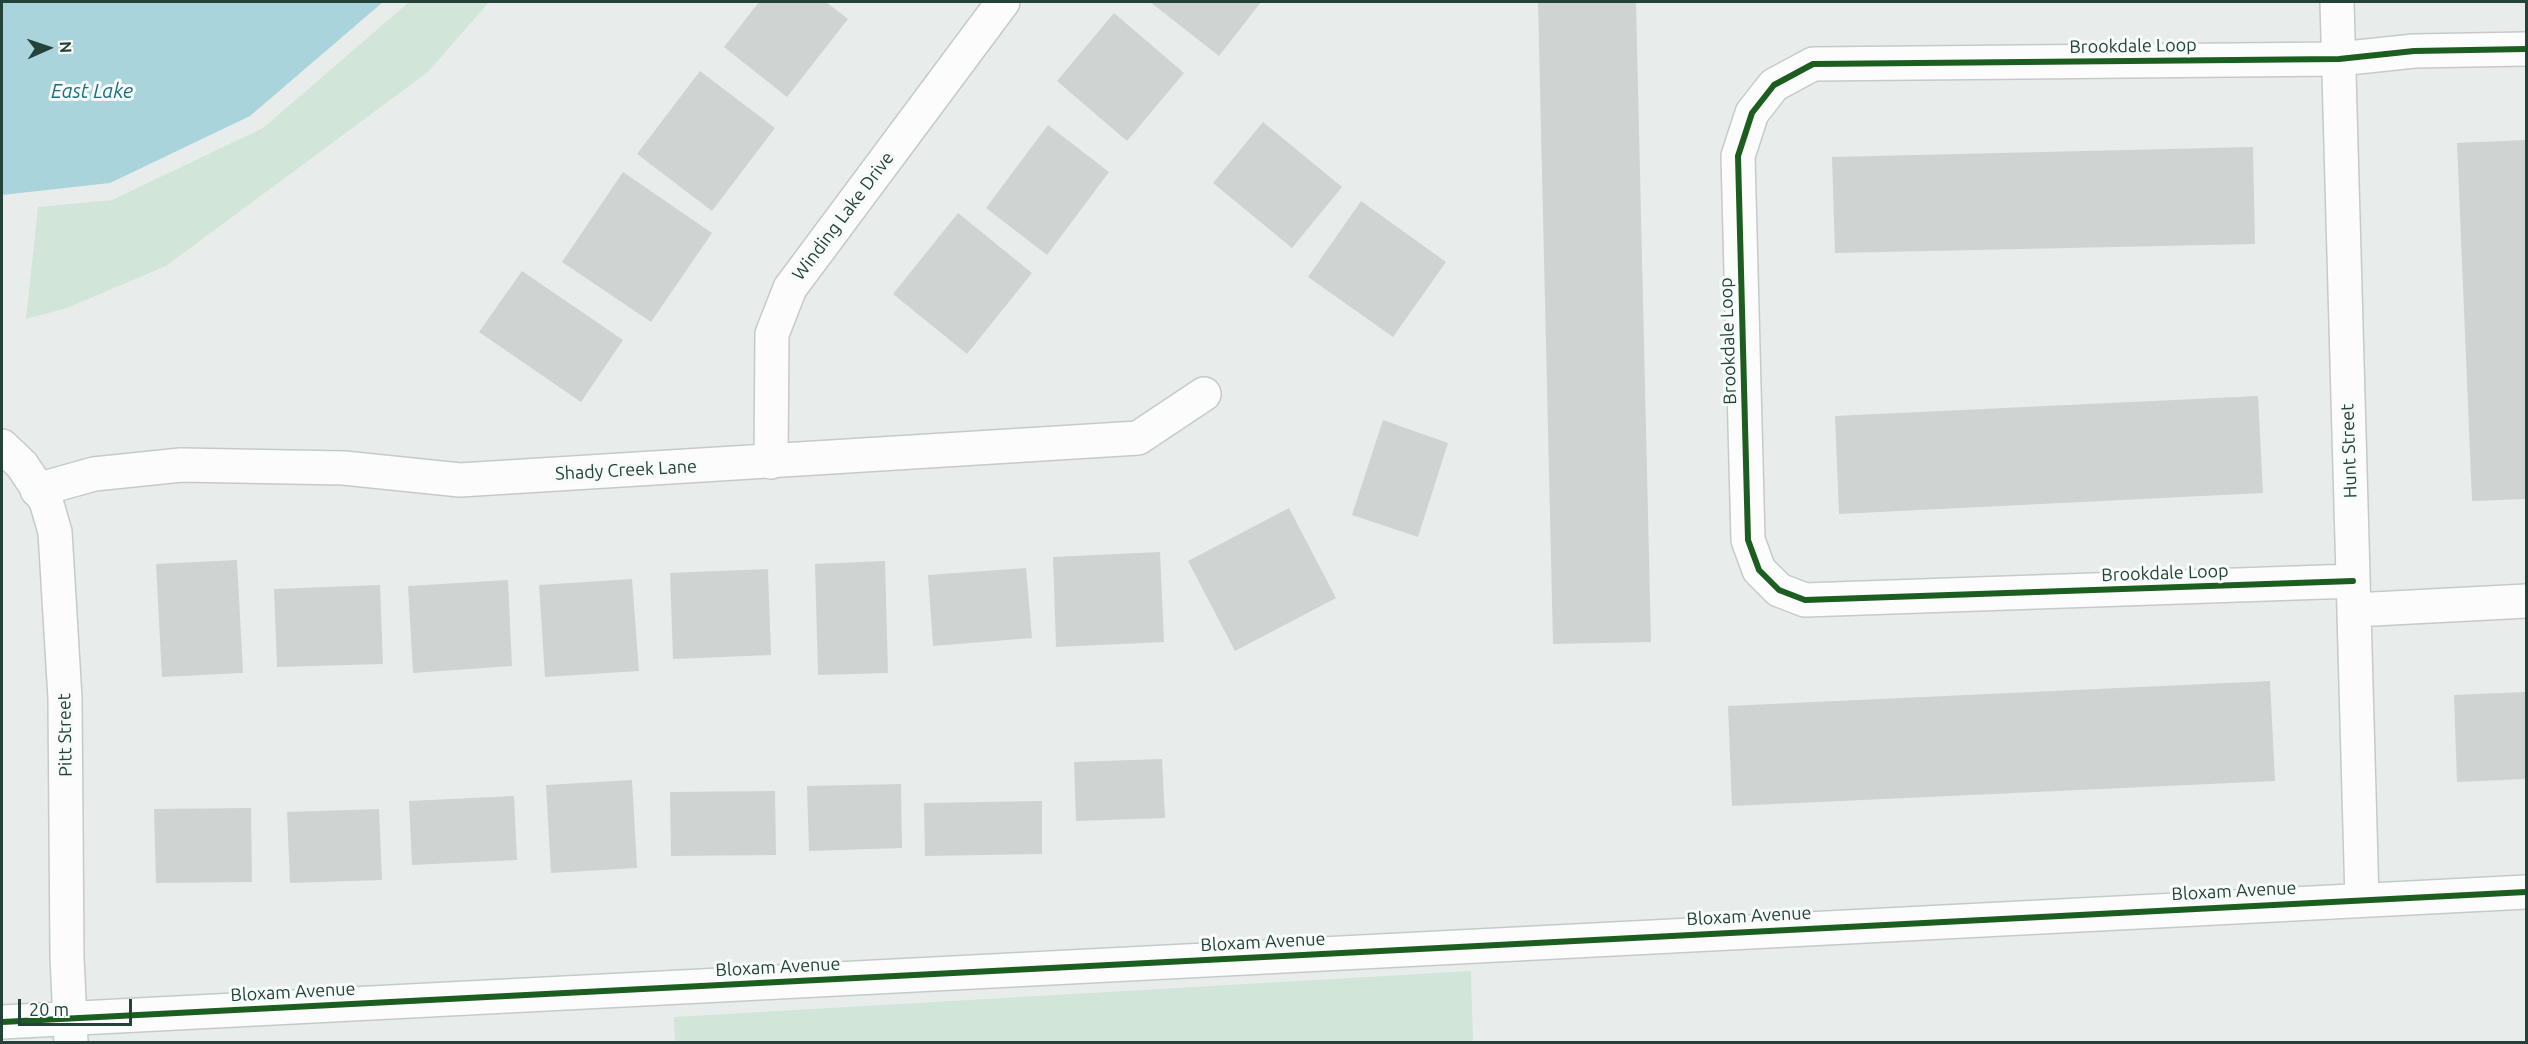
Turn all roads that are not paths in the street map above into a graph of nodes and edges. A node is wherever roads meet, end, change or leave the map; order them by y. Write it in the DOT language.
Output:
graph roads {
  1 [pos="1003,2"];
  2 [pos="2337,2"];
  3 [pos="2526,49"];
  4 [pos="2339,59"];
  5 [pos="1204,394"];
  6 [pos="2,446"];
  7 [pos="771,462"];
  8 [pos="37,490"];
  9 [pos="2353,596"];
  10 [pos="2526,601"];
  11 [pos="2526,892"];
  12 [pos="2362,900"];
  13 [pos="2,1022"];
  14 [pos="70,1031"];
  1 -- 7 [label="street, Winding Lake Drive"];
  2 -- 4 [label="street, Hunt Street"];
  3 -- 4 [label="street, Brookdale Loop"];
  4 -- 9 [label="street, Hunt Street"];
  4 -- 9 [label="street, Brookdale Loop"];
  5 -- 7 [label="street, Shady Creek Lane"];
  6 -- 8 [label="street, Pitt Street"];
  7 -- 8 [label="street, Shady Creek Lane"];
  8 -- 14 [label="street, Pitt Street"];
  9 -- 10 [label="street, Brookdale Loop"];
  9 -- 12 [label="street, Hunt Street"];
  11 -- 12 [label="street, Bloxam Avenue"];
  12 -- 14 [label="street, Bloxam Avenue"];
  13 -- 14 [label="street, Bloxam Avenue"];
}
